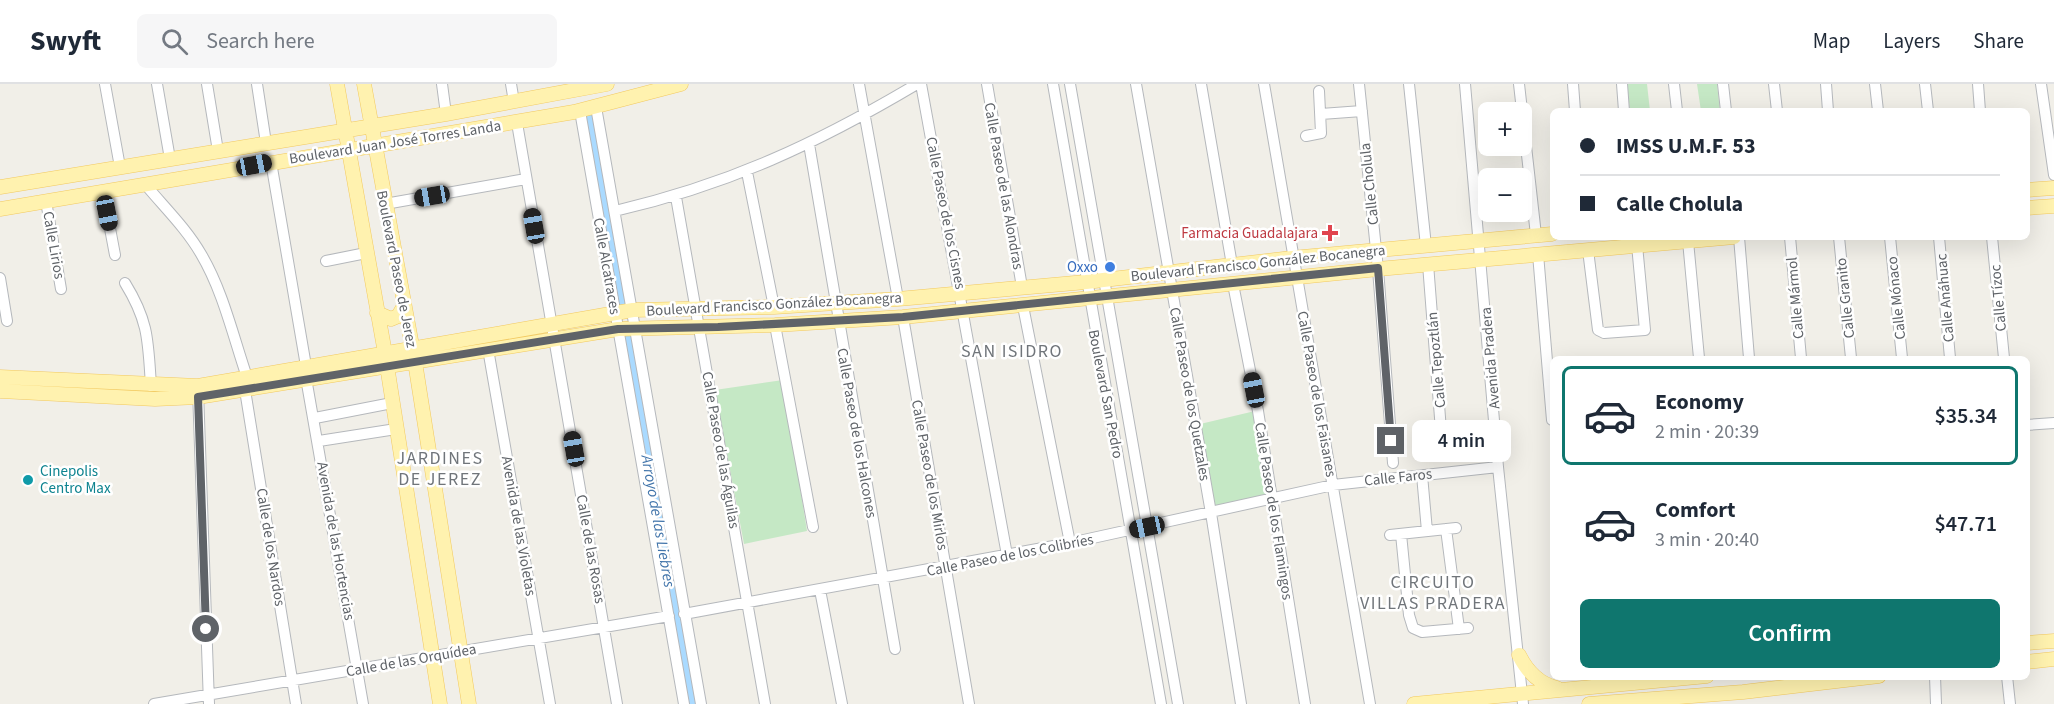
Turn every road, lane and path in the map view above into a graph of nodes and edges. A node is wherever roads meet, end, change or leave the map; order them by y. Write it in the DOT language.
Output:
graph roads {
  1 [pos="105,84"];
  2 [pos="157,84"];
  3 [pos="207,84"];
  4 [pos="257,84"];
  5 [pos="337,84"];
  6 [pos="364,84"];
  7 [pos="441,84"];
  8 [pos="511,84"];
  9 [pos="681,84"];
  10 [pos="859,84"];
  11 [pos="919,84"];
  12 [pos="987,84"];
  13 [pos="1053,84"];
  14 [pos="1070,84"];
  15 [pos="1136,84"];
  16 [pos="1201,84"];
  17 [pos="1264,84"];
  18 [pos="1359,84"];
  19 [pos="1409,84"];
  20 [pos="1465,84"];
  21 [pos="1519,84"];
  22 [pos="1573,84"];
  23 [pos="1622,84"];
  24 [pos="1674,84"];
  25 [pos="1723,84"];
  26 [pos="1774,84"];
  27 [pos="1826,84"];
  28 [pos="1875,84"];
  29 [pos="1925,84"];
  30 [pos="1978,84"];
  31 [pos="2042,84"];
  32 [pos="598,85"];
  33 [pos="576,88"];
  34 [pos="1319,91"];
  35 [pos="514,102"];
  36 [pos="596,107"];
  37 [pos="1575,108"];
  38 [pos="1624,108"];
  39 [pos="1677,108"];
  40 [pos="1726,108"];
  41 [pos="1777,108"];
  42 [pos="1828,108"];
  43 [pos="1878,108"];
  44 [pos="1928,108"];
  45 [pos="1980,108"];
  46 [pos="580,111"];
  47 [pos="1362,111"];
  48 [pos="446,114"];
  49 [pos="866,114"];
  50 [pos="1321,114"];
  51 [pos="517,123"];
  52 [pos="371,126"];
  53 [pos="346,130"];
  54 [pos="1306,136"];
  55 [pos="266,143"];
  56 [pos="808,144"];
  57 [pos="374,145"];
  58 [pos="349,149"];
  59 [pos="218,151"];
  60 [pos="170,159"];
  61 [pos="271,162"];
  62 [pos="120,167"];
  63 [pos="747,172"];
  64 [pos="2054,175"];
  65 [pos="526,179"];
  66 [pos="145,184"];
  67 [pos="0,187"];
  68 [pos="2054,188"];
  69 [pos="2030,190"];
  70 [pos="102,191"];
  71 [pos="676,197"];
  72 [pos="46,201"];
  73 [pos="386,204"];
  74 [pos="2054,206"];
  75 [pos="2030,208"];
  76 [pos="0,209"];
  77 [pos="615,211"];
  78 [pos="1550,234"];
  79 [pos="1536,235"];
  80 [pos="1700,240"];
  81 [pos="1739,240"];
  82 [pos="1790,240"];
  83 [pos="1839,240"];
  84 [pos="1890,240"];
  85 [pos="1939,240"];
  86 [pos="1992,240"];
  87 [pos="1480,241"];
  88 [pos="1688,241"];
  89 [pos="1637,245"];
  90 [pos="1426,246"];
  91 [pos="1376,250"];
  92 [pos="1588,250"];
  93 [pos="366,253"];
  94 [pos="1538,254"];
  95 [pos="115,255"];
  96 [pos="1292,258"];
  97 [pos="1482,259"];
  98 [pos="326,261"];
  99 [pos="1428,264"];
  100 [pos="1232,265"];
  101 [pos="1378,268"];
  102 [pos="1169,273"];
  103 [pos="1296,277"];
  104 [pos="0,278"];
  105 [pos="1103,280"];
  106 [pos="1086,282"];
  107 [pos="125,283"];
  108 [pos="1233,284"];
  109 [pos="1022,287"];
  110 [pos="61,289"];
  111 [pos="1172,291"];
  112 [pos="961,292"];
  113 [pos="1106,297"];
  114 [pos="898,299"];
  115 [pos="1089,299"];
  116 [pos="835,303"];
  117 [pos="404,306"];
  118 [pos="1023,306"];
  119 [pos="774,307"];
  120 [pos="633,310"];
  121 [pos="696,310"];
  122 [pos="964,311"];
  123 [pos="377,313"];
  124 [pos="615,313"];
  125 [pos="903,317"];
  126 [pos="7,321"];
  127 [pos="838,322"];
  128 [pos="551,323"];
  129 [pos="776,325"];
  130 [pos="635,328"];
  131 [pos="699,328"];
  132 [pos="618,329"];
  133 [pos="554,338"];
  134 [pos="488,349"];
  135 [pos="413,355"];
  136 [pos="1699,356"];
  137 [pos="1749,356"];
  138 [pos="1801,356"];
  139 [pos="1851,356"];
  140 [pos="1902,356"];
  141 [pos="1950,356"];
  142 [pos="2004,356"];
  143 [pos="386,360"];
  144 [pos="306,372"];
  145 [pos="0,377"];
  146 [pos="104,383"];
  147 [pos="246,383"];
  148 [pos="150,386"];
  149 [pos="0,391"];
  150 [pos="198,392"];
  151 [pos="1550,396"];
  152 [pos="87,397"];
  153 [pos="392,404"];
  154 [pos="315,418"];
  155 [pos="2054,423"];
  156 [pos="2030,425"];
  157 [pos="396,429"];
  158 [pos="319,441"];
  159 [pos="1443,456"];
  160 [pos="1393,463"];
  161 [pos="1498,467"];
  162 [pos="1422,475"];
  163 [pos="1333,485"];
  164 [pos="1272,499"];
  165 [pos="1211,513"];
  166 [pos="813,527"];
  167 [pos="1147,527"];
  168 [pos="1131,530"];
  169 [pos="1427,531"];
  170 [pos="1401,534"];
  171 [pos="1390,535"];
  172 [pos="1070,543"];
  173 [pos="1007,555"];
  174 [pos="946,568"];
  175 [pos="882,579"];
  176 [pos="820,590"];
  177 [pos="746,603"];
  178 [pos="684,614"];
  179 [pos="669,616"];
  180 [pos="605,628"];
  181 [pos="539,639"];
  182 [pos="2054,641"];
  183 [pos="2030,643"];
  184 [pos="895,649"];
  185 [pos="460,651"];
  186 [pos="1520,655"];
  187 [pos="431,656"];
  188 [pos="2054,659"];
  189 [pos="2030,662"];
  190 [pos="357,669"];
  191 [pos="1666,680"];
  192 [pos="1845,680"];
  193 [pos="1935,680"];
  194 [pos="2007,680"];
  195 [pos="293,681"];
  196 [pos="1565,690"];
  197 [pos="1522,698"];
  198 [pos="209,699"];
  199 [pos="154,704"];
  200 [pos="297,704"];
  201 [pos="363,704"];
  202 [pos="440,704"];
  203 [pos="469,704"];
  204 [pos="550,704"];
  205 [pos="617,704"];
  206 [pos="684,704"];
  207 [pos="701,704"];
  208 [pos="765,704"];
  209 [pos="842,704"];
  210 [pos="969,704"];
  211 [pos="1161,704"];
  212 [pos="1178,704"];
  213 [pos="1240,704"];
  214 [pos="1305,704"];
  215 [pos="1370,704"];
  216 [pos="1414,704"];
  217 [pos="1589,704"];
  218 [pos="1936,704"];
  219 [pos="2010,704"];
  1 -- 62 [label="street"];
  2 -- 60 [label="street"];
  3 -- 59 [label="street"];
  4 -- 55 [label="street"];
  5 -- 53 [label="main road, Boulevard Paseo de Jerez"];
  6 -- 52 [label="main road, Boulevard Paseo de Jerez"];
  7 -- 48 [label="street"];
  8 -- 35 [label="street"];
  9 -- 36 [label="main road, Boulevard Juan José Torres Landa"];
  10 -- 49 [label="street"];
  11 -- 49 [label="street"];
  11 -- 112 [label="street, Calle Paseo de los Cisnes"];
  12 -- 109 [label="street, Calle Paseo de las Alondras"];
  13 -- 106 [label="street, Boulevard San Pedro"];
  14 -- 105 [label="street, Boulevard San Pedro"];
  15 -- 102 [label="street, Calle Paseo de los Quetzales"];
  16 -- 100 [label="street"];
  17 -- 96 [label="street, Calle Paseo de los Faisanes"];
  18 -- 47 [label="street, Calle Cholula"];
  19 -- 90 [label="street"];
  20 -- 87 [label="street, Avenida Pradera"];
  21 -- 79 [label="street"];
  22 -- 37 [label="street"];
  23 -- 38 [label="street"];
  24 -- 39 [label="street"];
  25 -- 40 [label="street"];
  26 -- 41 [label="street"];
  27 -- 42 [label="street"];
  28 -- 43 [label="street"];
  29 -- 44 [label="street"];
  30 -- 45 [label="street"];
  31 -- 64 [label="street"];
  32 -- 33 [label="main road, Boulevard Juan José Torres Landa"];
  33 -- 35 [label="main road, Boulevard Juan José Torres Landa"];
  34 -- 50 [label="street"];
  35 -- 48 [label="main road, Boulevard Juan José Torres Landa"];
  36 -- 46 [label="main road, Boulevard Juan José Torres Landa"];
  36 -- 77 [label="street"];
  46 -- 51 [label="main road, Boulevard Juan José Torres Landa"];
  46 -- 124 [label="street, Calle Alcatraces"];
  47 -- 50 [label="street"];
  47 -- 91 [label="street, Calle Cholula"];
  48 -- 52 [label="main road, Boulevard Juan José Torres Landa"];
  49 -- 56 [label="street"];
  49 -- 114 [label="street"];
  50 -- 54 [label="street"];
  51 -- 57 [label="main road, Boulevard Juan José Torres Landa"];
  51 -- 65 [label="street, Calle de las Rosas"];
  52 -- 53 [label="main road, Boulevard Juan José Torres Landa"];
  52 -- 57 [label="main road, Boulevard Paseo de Jerez"];
  53 -- 55 [label="main road, Boulevard Juan José Torres Landa"];
  53 -- 58 [label="main road, Boulevard Paseo de Jerez"];
  55 -- 59 [label="main road, Boulevard Juan José Torres Landa"];
  56 -- 63 [label="street"];
  56 -- 116 [label="street, Calle Paseo de los Halcones"];
  57 -- 58 [label="main road, Boulevard Juan José Torres Landa"];
  57 -- 73 [label="main road, Boulevard Paseo de Jerez"];
  58 -- 61 [label="main road, Boulevard Juan José Torres Landa"];
  58 -- 93 [label="main road, Boulevard Paseo de Jerez"];
  59 -- 60 [label="main road, Boulevard Juan José Torres Landa"];
  60 -- 62 [label="main road, Boulevard Juan José Torres Landa"];
  61 -- 66 [label="main road, Boulevard Juan José Torres Landa"];
  61 -- 144 [label="street, Avenida de las Hortencias"];
  62 -- 67 [label="main road, Boulevard Juan José Torres Landa"];
  63 -- 71 [label="street"];
  63 -- 119 [label="street"];
  65 -- 73 [label="street"];
  65 -- 128 [label="street, Calle de las Rosas"];
  66 -- 70 [label="main road, Boulevard Juan José Torres Landa"];
  66 -- 147 [label="street, Calle de los Nardos"];
  68 -- 69 [label="main road"];
  70 -- 72 [label="main road, Boulevard Juan José Torres Landa"];
  70 -- 95 [label="street"];
  71 -- 77 [label="street"];
  71 -- 121 [label="street, Calle Paseo de las Águilas"];
  72 -- 76 [label="main road, Boulevard Juan José Torres Landa"];
  72 -- 110 [label="street, Calle Lirios"];
  73 -- 117 [label="main road, Boulevard Paseo de Jerez"];
  74 -- 75 [label="main road"];
  77 -- 120 [label="street"];
  78 -- 79 [label="main road, Boulevard Francisco González Bocanegra"];
  79 -- 87 [label="main road, Boulevard Francisco González Bocanegra"];
  80 -- 88 [label="main road, Boulevard Francisco González Bocanegra"];
  81 -- 137 [label="street"];
  82 -- 138 [label="street, Calle Mármol"];
  83 -- 139 [label="street, Calle Granito"];
  84 -- 140 [label="street, Calle Mónaco"];
  85 -- 141 [label="street, Calle Anáhuac"];
  86 -- 142 [label="street, Calle Tízoc"];
  87 -- 90 [label="main road, Boulevard Francisco González Bocanegra"];
  87 -- 97 [label="street, Avenida Pradera"];
  88 -- 89 [label="main road, Boulevard Francisco González Bocanegra"];
  88 -- 136 [label="street"];
  89 -- 92 [label="main road, Boulevard Francisco González Bocanegra"];
  89 -- 92 [label="street"];
  90 -- 91 [label="main road, Boulevard Francisco González Bocanegra"];
  91 -- 96 [label="main road, Boulevard Francisco González Bocanegra"];
  91 -- 101 [label="street, Calle Cholula"];
  92 -- 94 [label="main road, Boulevard Francisco González Bocanegra"];
  93 -- 98 [label="street"];
  93 -- 123 [label="main road, Boulevard Paseo de Jerez"];
  94 -- 97 [label="main road, Boulevard Francisco González Bocanegra"];
  94 -- 151 [label="street"];
  96 -- 100 [label="main road, Boulevard Francisco González Bocanegra"];
  96 -- 103 [label="street, Calle Paseo de los Faisanes"];
  97 -- 99 [label="main road, Boulevard Francisco González Bocanegra"];
  97 -- 161 [label="street, Avenida Pradera"];
  99 -- 101 [label="main road, Boulevard Francisco González Bocanegra"];
  99 -- 159 [label="street, Calle Tepoztlán"];
  100 -- 102 [label="main road, Boulevard Francisco González Bocanegra"];
  101 -- 103 [label="main road, Boulevard Francisco González Bocanegra"];
  101 -- 160 [label="street, Calle Cholula"];
  102 -- 105 [label="main road, Boulevard Francisco González Bocanegra"];
  102 -- 111 [label="street, Calle Paseo de los Quetzales"];
  103 -- 108 [label="main road, Boulevard Francisco González Bocanegra"];
  103 -- 163 [label="street, Calle Paseo de los Faisanes"];
  104 -- 126 [label="street"];
  105 -- 106 [label="main road, Boulevard Francisco González Bocanegra"];
  105 -- 113 [label="street, Boulevard San Pedro"];
  106 -- 109 [label="main road, Boulevard Francisco González Bocanegra"];
  106 -- 115 [label="street, Boulevard San Pedro"];
  107 -- 148 [label="street"];
  108 -- 111 [label="main road, Boulevard Francisco González Bocanegra"];
  108 -- 164 [label="street, Calle Paseo de los Flamingos"];
  109 -- 112 [label="main road, Boulevard Francisco González Bocanegra"];
  111 -- 113 [label="main road, Boulevard Francisco González Bocanegra"];
  111 -- 165 [label="street, Calle Paseo de los Quetzales"];
  112 -- 114 [label="main road, Boulevard Francisco González Bocanegra"];
  112 -- 122 [label="street, Calle Paseo de los Cisnes"];
  113 -- 115 [label="main road, Boulevard Francisco González Bocanegra"];
  113 -- 167 [label="street, Boulevard San Pedro"];
  114 -- 116 [label="main road, Boulevard Francisco González Bocanegra"];
  115 -- 118 [label="main road, Boulevard Francisco González Bocanegra"];
  115 -- 168 [label="street, Boulevard San Pedro"];
  116 -- 119 [label="main road, Boulevard Francisco González Bocanegra"];
  116 -- 127 [label="street, Calle Paseo de los Halcones"];
  117 -- 123 [label="main road"];
  117 -- 135 [label="main road, Boulevard Paseo de Jerez"];
  118 -- 122 [label="main road, Boulevard Francisco González Bocanegra"];
  118 -- 172 [label="street"];
  119 -- 121 [label="main road, Boulevard Francisco González Bocanegra"];
  120 -- 121 [label="main road, Boulevard Francisco González Bocanegra"];
  120 -- 124 [label="main road, Boulevard Francisco González Bocanegra"];
  120 -- 130 [label="street"];
  121 -- 131 [label="street, Calle Paseo de las Águilas"];
  122 -- 125 [label="main road, Boulevard Francisco González Bocanegra"];
  122 -- 173 [label="street, Calle Paseo de los Cisnes"];
  123 -- 143 [label="main road, Boulevard Paseo de Jerez"];
  124 -- 128 [label="main road, Boulevard Francisco González Bocanegra"];
  124 -- 132 [label="street, Calle Alcatraces"];
  125 -- 127 [label="main road, Boulevard Francisco González Bocanegra"];
  125 -- 174 [label="street, Calle Paseo de los Mirlos"];
  127 -- 129 [label="main road, Boulevard Francisco González Bocanegra"];
  127 -- 175 [label="street, Calle Paseo de los Halcones"];
  128 -- 133 [label="street, Calle de las Rosas"];
  128 -- 135 [label="main road, Boulevard Francisco González Bocanegra"];
  129 -- 131 [label="main road, Boulevard Francisco González Bocanegra"];
  129 -- 166 [label="street"];
  130 -- 131 [label="main road, Boulevard Francisco González Bocanegra"];
  130 -- 132 [label="main road, Boulevard Francisco González Bocanegra"];
  130 -- 178 [label="street"];
  131 -- 177 [label="street, Calle Paseo de las Águilas"];
  132 -- 133 [label="main road, Boulevard Francisco González Bocanegra"];
  132 -- 179 [label="street, Calle Alcatraces"];
  133 -- 134 [label="main road, Boulevard Francisco González Bocanegra"];
  133 -- 180 [label="street, Calle de las Rosas"];
  134 -- 135 [label="main road, Boulevard Francisco González Bocanegra"];
  134 -- 181 [label="street, Avenida de las Violetas"];
  135 -- 143 [label="main road, Boulevard Francisco González Bocanegra"];
  135 -- 185 [label="main road, Boulevard Paseo de Jerez"];
  143 -- 144 [label="main road, Boulevard Francisco González Bocanegra"];
  143 -- 153 [label="main road, Boulevard Paseo de Jerez"];
  144 -- 147 [label="main road, Boulevard Francisco González Bocanegra"];
  144 -- 154 [label="street, Avenida de las Hortencias"];
  145 -- 146 [label="main road, Boulevard Francisco González Bocanegra"];
  146 -- 148 [label="main road, Boulevard Francisco González Bocanegra"];
  146 -- 152 [label="main road"];
  147 -- 150 [label="main road, Boulevard Francisco González Bocanegra"];
  147 -- 195 [label="street, Calle de los Nardos"];
  148 -- 150 [label="main road, Boulevard Francisco González Bocanegra"];
  149 -- 152 [label="main road, Boulevard Francisco González Bocanegra"];
  150 -- 152 [label="main road, Boulevard Francisco González Bocanegra"];
  150 -- 198 [label="street"];
  153 -- 154 [label="street"];
  153 -- 157 [label="main road, Boulevard Paseo de Jerez"];
  154 -- 158 [label="street, Avenida de las Hortencias"];
  155 -- 156 [label="street"];
  157 -- 158 [label="street"];
  157 -- 187 [label="main road, Boulevard Paseo de Jerez"];
  158 -- 190 [label="street, Avenida de las Hortencias"];
  161 -- 162 [label="street, Calle Faros"];
  161 -- 186 [label="street, Avenida Pradera"];
  162 -- 163 [label="street, Calle Faros"];
  162 -- 169 [label="street"];
  163 -- 164 [label="street, Calle Paseo de los Colibríes"];
  163 -- 215 [label="street, Calle Paseo de los Faisanes"];
  164 -- 165 [label="street, Calle Paseo de los Colibríes"];
  164 -- 214 [label="street, Calle Paseo de los Flamingos"];
  165 -- 167 [label="street, Calle Paseo de los Colibríes"];
  165 -- 213 [label="street, Calle Paseo de los Quetzales"];
  167 -- 168 [label="street, Calle Paseo de los Colibríes"];
  167 -- 212 [label="street, Boulevard San Pedro"];
  168 -- 172 [label="street, Calle Paseo de los Colibríes"];
  168 -- 211 [label="street, Boulevard San Pedro"];
  169 -- 170 [label="street"];
  169 -- 170 [label="street"];
  170 -- 171 [label="street"];
  172 -- 173 [label="street, Calle Paseo de los Colibríes"];
  173 -- 174 [label="street, Calle Paseo de los Colibríes"];
  174 -- 175 [label="street, Calle Paseo de los Colibríes"];
  174 -- 210 [label="street, Calle Paseo de los Mirlos"];
  175 -- 176 [label="street, Calle Paseo de los Colibríes"];
  175 -- 184 [label="street, Calle Paseo de los Halcones"];
  176 -- 177 [label="street, Calle Paseo de los Colibríes"];
  176 -- 209 [label="street"];
  177 -- 178 [label="street, Calle Paseo de los Colibríes"];
  177 -- 208 [label="street, Calle Paseo de las Águilas"];
  178 -- 207 [label="street"];
  179 -- 180 [label="street, Calle de las Orquídea"];
  179 -- 206 [label="street, Calle Alcatraces"];
  180 -- 181 [label="street, Calle de las Orquídea"];
  180 -- 205 [label="street, Calle de las Rosas"];
  181 -- 185 [label="street, Calle de las Orquídea"];
  181 -- 204 [label="street, Avenida de las Violetas"];
  182 -- 183 [label="main road"];
  185 -- 187 [label="street, Calle de las Orquídea"];
  185 -- 203 [label="main road, Boulevard Paseo de Jerez"];
  186 -- 196 [label="main road"];
  186 -- 197 [label="street, Avenida Pradera"];
  187 -- 190 [label="street, Calle de las Orquídea"];
  187 -- 202 [label="main road, Boulevard Paseo de Jerez"];
  188 -- 189 [label="main road"];
  190 -- 195 [label="street, Calle de las Orquídea"];
  190 -- 201 [label="street, Avenida de las Hortencias"];
  191 -- 196 [label="main road"];
  192 -- 217 [label="main road"];
  193 -- 218 [label="street"];
  194 -- 219 [label="street"];
  195 -- 198 [label="street, Calle de las Orquídea"];
  195 -- 200 [label="street, Calle de los Nardos"];
  196 -- 197 [label="main road"];
  197 -- 216 [label="main road"];
  198 -- 199 [label="street, Calle de las Orquídea"];
}
